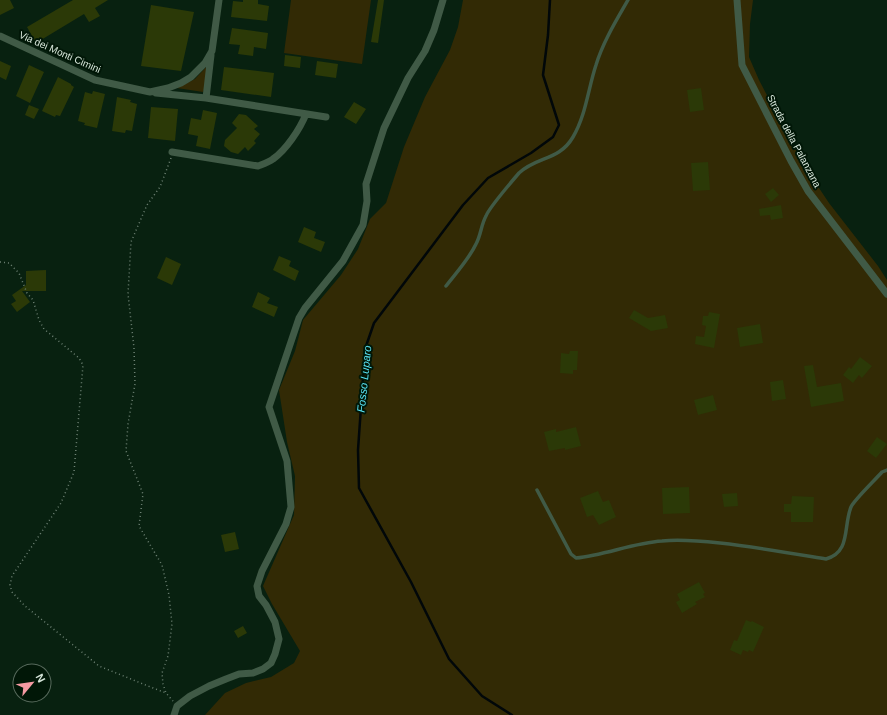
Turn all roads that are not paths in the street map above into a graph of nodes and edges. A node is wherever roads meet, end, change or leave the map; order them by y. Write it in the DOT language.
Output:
graph roads {
  1 [pos="219,0"];
  2 [pos="443,0"];
  3 [pos="628,0"];
  4 [pos="737,0"];
  5 [pos="0,36"];
  6 [pos="212,51"];
  7 [pos="150,92"];
  8 [pos="206,98"];
  9 [pos="306,114"];
  10 [pos="326,117"];
  11 [pos="172,152"];
  12 [pos="446,286"];
  13 [pos="887,294"];
  14 [pos="887,470"];
  15 [pos="537,490"];
  16 [pos="174,715"];
  1 -- 6 [label="street, Via dei Monti Cimini"];
  2 -- 16 [label="street"];
  3 -- 12 [label="lane"];
  4 -- 13 [label="street, Strada della Palanzana"];
  5 -- 7 [label="street, Via dei Monti Cimini"];
  6 -- 7 [label="street, Via dei Monti Cimini"];
  6 -- 8 [label="street"];
  7 -- 8 [label="street"];
  8 -- 9 [label="street"];
  9 -- 10 [label="street"];
  9 -- 11 [label="street"];
  14 -- 15 [label="lane"];
}
